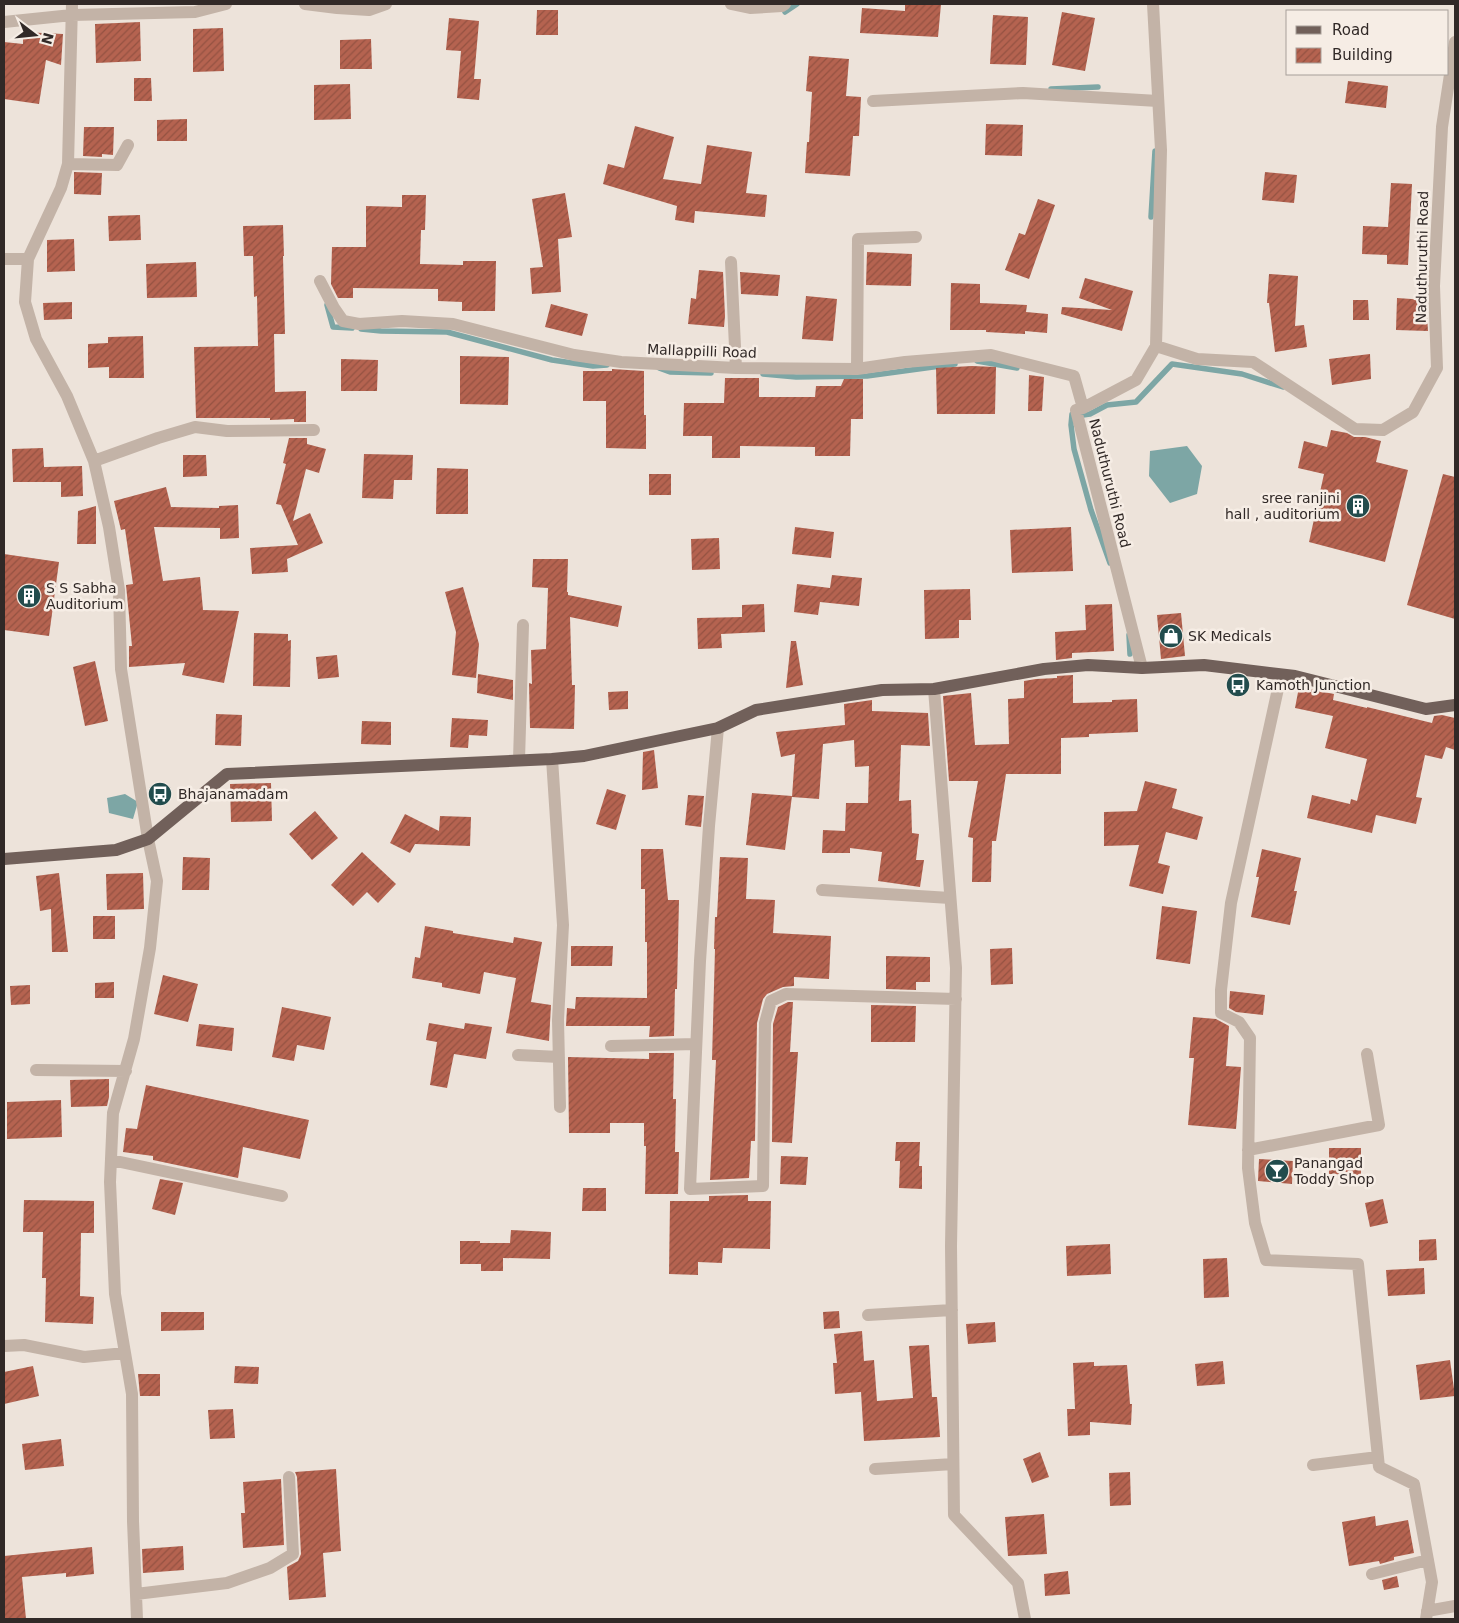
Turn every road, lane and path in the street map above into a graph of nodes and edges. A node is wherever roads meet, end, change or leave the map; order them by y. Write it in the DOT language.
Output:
graph roads {
  1 [pos="226,4"];
  2 [pos="305,4"];
  3 [pos="386,4"];
  4 [pos="732,4"];
  5 [pos="784,4"];
  6 [pos="1153,4"];
  7 [pos="72,9"];
  8 [pos="4,22"];
  9 [pos="1455,42"];
  10 [pos="873,101"];
  11 [pos="1158,101"];
  12 [pos="128,145"];
  13 [pos="68,164"];
  14 [pos="916,237"];
  15 [pos="4,259"];
  16 [pos="28,259"];
  17 [pos="731,262"];
  18 [pos="320,281"];
  19 [pos="1156,346"];
  20 [pos="736,368"];
  21 [pos="857,369"];
  22 [pos="1083,408"];
  23 [pos="314,430"];
  24 [pos="94,461"];
  25 [pos="523,626"];
  26 [pos="1142,668"];
  27 [pos="1281,675"];
  28 [pos="934,689"];
  29 [pos="1455,705"];
  30 [pos="718,728"];
  31 [pos="552,759"];
  32 [pos="519,760"];
  33 [pos="148,839"];
  34 [pos="4,859"];
  35 [pos="822,890"];
  36 [pos="950,898"];
  37 [pos="956,1000"];
  38 [pos="696,1044"];
  39 [pos="612,1046"];
  40 [pos="1367,1054"];
  41 [pos="518,1055"];
  42 [pos="559,1057"];
  43 [pos="36,1070"];
  44 [pos="126,1071"];
  45 [pos="560,1107"];
  46 [pos="1248,1150"];
  47 [pos="111,1160"];
  48 [pos="282,1196"];
  49 [pos="952,1310"];
  50 [pos="868,1315"];
  51 [pos="4,1346"];
  52 [pos="125,1353"];
  53 [pos="1378,1457"];
  54 [pos="954,1464"];
  55 [pos="1313,1465"];
  56 [pos="875,1470"];
  57 [pos="289,1477"];
  58 [pos="1428,1560"];
  59 [pos="1372,1574"];
  60 [pos="136,1594"];
  61 [pos="1455,1606"];
  62 [pos="1427,1615"];
  63 [pos="137,1619"];
  64 [pos="1025,1619"];
  1 -- 7 [label="street"];
  2 -- 3 [label="street"];
  4 -- 5 [label="street"];
  6 -- 11 [label="street"];
  7 -- 8 [label="street"];
  7 -- 13 [label="street"];
  9 -- 19 [label="street, Naduthuruthi Road"];
  10 -- 11 [label="street"];
  11 -- 19 [label="street"];
  12 -- 13 [label="street"];
  13 -- 16 [label="street"];
  14 -- 21 [label="street"];
  15 -- 16 [label="street"];
  16 -- 24 [label="street"];
  17 -- 20 [label="street"];
  18 -- 20 [label="street, Mallappilli Road"];
  19 -- 22 [label="street, Naduthuruthi Road"];
  20 -- 21 [label="street, Mallappilli Road"];
  21 -- 22 [label="street, Mallappilli Road"];
  22 -- 26 [label="street, Naduthuruthi Road"];
  23 -- 24 [label="street"];
  24 -- 33 [label="street"];
  25 -- 32 [label="street"];
  26 -- 27 [label="main road"];
  26 -- 28 [label="main road"];
  27 -- 29 [label="main road"];
  27 -- 46 [label="street"];
  28 -- 30 [label="main road"];
  28 -- 36 [label="street"];
  30 -- 31 [label="main road"];
  30 -- 38 [label="street"];
  31 -- 32 [label="main road"];
  31 -- 42 [label="street"];
  32 -- 33 [label="main road"];
  33 -- 34 [label="main road"];
  33 -- 44 [label="street"];
  35 -- 36 [label="street"];
  36 -- 37 [label="street"];
  37 -- 38 [label="street"];
  37 -- 49 [label="street"];
  38 -- 39 [label="street"];
  40 -- 46 [label="street"];
  41 -- 42 [label="street"];
  42 -- 45 [label="street"];
  43 -- 44 [label="street"];
  44 -- 47 [label="street"];
  46 -- 53 [label="street"];
  47 -- 48 [label="street"];
  47 -- 52 [label="street"];
  49 -- 50 [label="street"];
  49 -- 54 [label="street"];
  51 -- 52 [label="street"];
  52 -- 60 [label="street"];
  53 -- 55 [label="street"];
  53 -- 58 [label="street"];
  54 -- 56 [label="street"];
  54 -- 64 [label="street"];
  57 -- 60 [label="street"];
  58 -- 59 [label="street"];
  58 -- 62 [label="street"];
  60 -- 63 [label="street"];
  61 -- 62 [label="street"];
}
